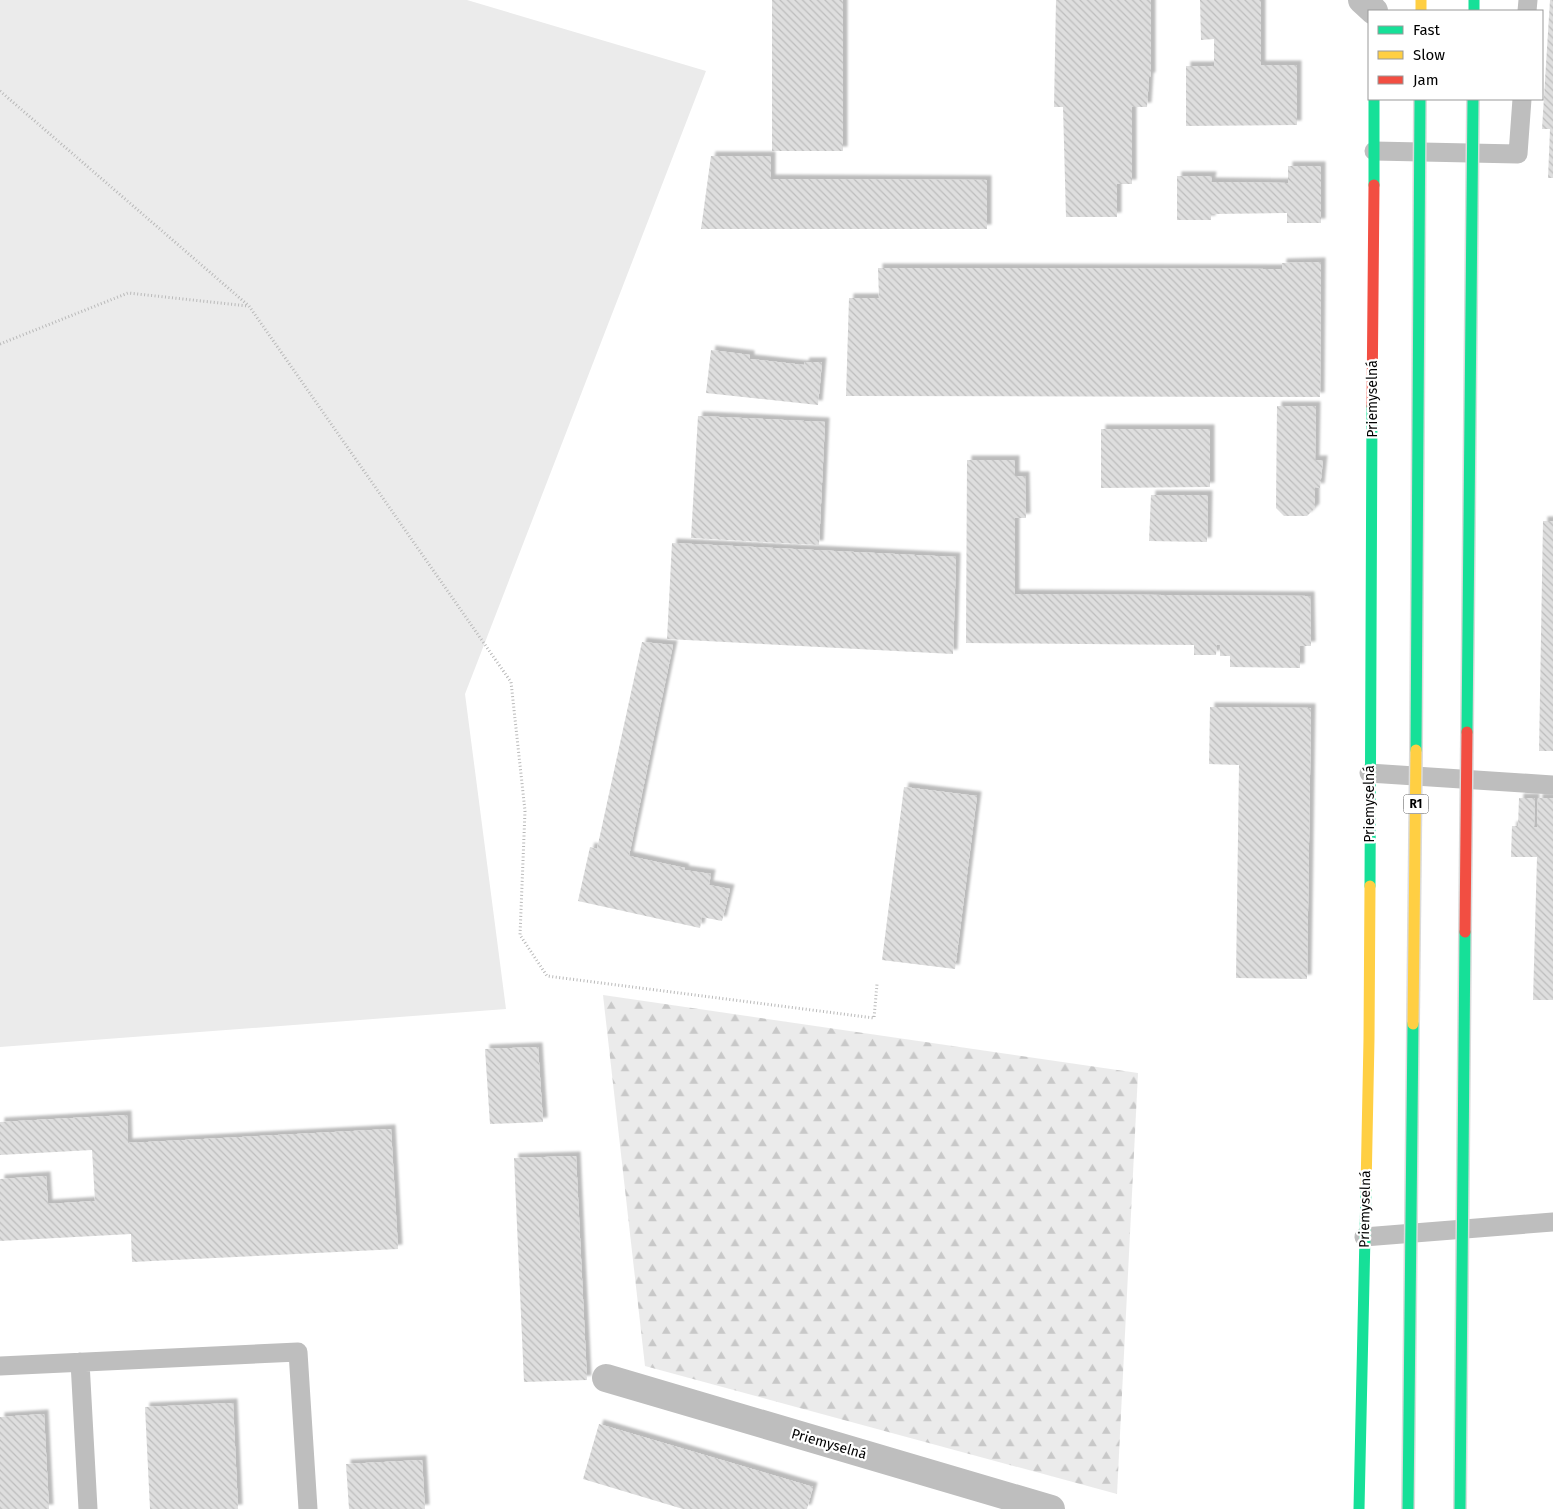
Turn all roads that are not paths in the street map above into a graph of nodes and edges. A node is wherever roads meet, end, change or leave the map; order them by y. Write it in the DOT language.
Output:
graph roads {
  1 [pos="1362,0"];
  2 [pos="1373,10"];
  3 [pos="1374,100"];
  4 [pos="1420,100"];
  5 [pos="1473,100"];
  6 [pos="1522,100"];
  7 [pos="1374,151"];
  8 [pos="1369,773"];
  9 [pos="1553,785"];
  10 [pos="1553,1222"];
  11 [pos="1364,1237"];
  12 [pos="80,1362"];
  13 [pos="0,1366"];
  14 [pos="606,1378"];
  15 [pos="88,1509"];
  16 [pos="308,1509"];
  17 [pos="1051,1509"];
  18 [pos="1359,1509"];
  19 [pos="1408,1509"];
  20 [pos="1460,1509"];
  1 -- 2 [label="street"];
  3 -- 7 [label="main road, Priemyselná"];
  4 -- 19 [label="main road, R1, bridge"];
  5 -- 20 [label="main road, bridge"];
  6 -- 7 [label="lane"];
  7 -- 8 [label="main road, Priemyselná"];
  8 -- 9 [label="lane"];
  8 -- 11 [label="main road, Priemyselná"];
  10 -- 11 [label="lane"];
  11 -- 18 [label="main road, Priemyselná"];
  12 -- 13 [label="lane"];
  12 -- 15 [label="lane"];
  12 -- 16 [label="lane"];
  14 -- 17 [label="street, Priemyselná"];
}
